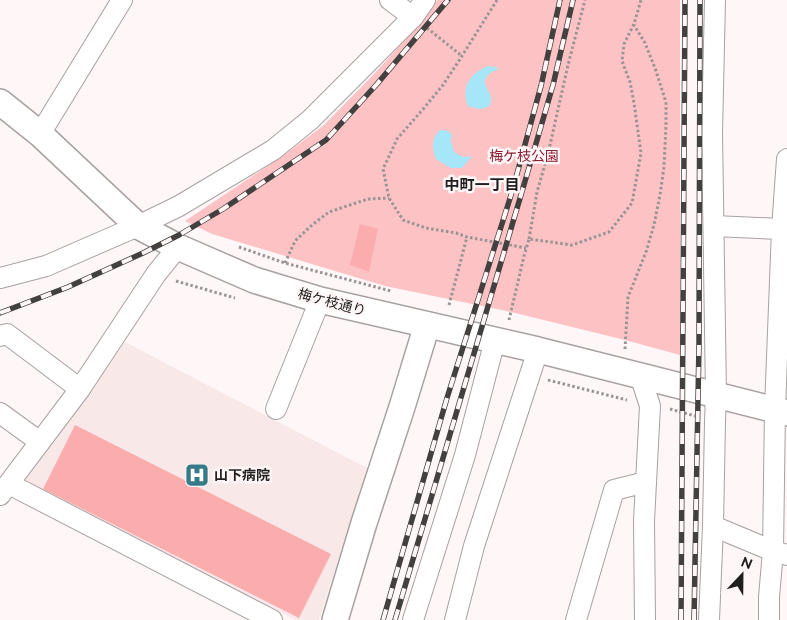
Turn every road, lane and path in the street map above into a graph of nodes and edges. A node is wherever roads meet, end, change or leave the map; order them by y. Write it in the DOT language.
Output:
graph roads {
  1 [pos="122,0"];
  2 [pos="390,0"];
  3 [pos="425,0"];
  4 [pos="497,0"];
  5 [pos="585,0"];
  6 [pos="642,0"];
  7 [pos="715,0"];
  8 [pos="413,17"];
  9 [pos="634,24"];
  10 [pos="462,56"];
  11 [pos="0,102"];
  12 [pos="40,134"];
  13 [pos="787,158"];
  14 [pos="389,198"];
  15 [pos="138,226"];
  16 [pos="714,226"];
  17 [pos="785,230"];
  18 [pos="467,237"];
  19 [pos="529,239"];
  20 [pos="239,246"];
  21 [pos="178,247"];
  22 [pos="526,248"];
  23 [pos="285,264"];
  24 [pos="0,278"];
  25 [pos="396,292"];
  26 [pos="320,300"];
  27 [pos="457,307"];
  28 [pos="427,325"];
  29 [pos="498,329"];
  30 [pos="0,336"];
  31 [pos="538,350"];
  32 [pos="634,351"];
  33 [pos="640,375"];
  34 [pos="80,389"];
  35 [pos="716,395"];
  36 [pos="665,408"];
  37 [pos="276,409"];
  38 [pos="781,411"];
  39 [pos="0,413"];
  40 [pos="715,422"];
  41 [pos="40,442"];
  42 [pos="646,482"];
  43 [pos="4,490"];
  44 [pos="713,526"];
  45 [pos="780,553"];
  46 [pos="272,620"];
  47 [pos="335,620"];
  48 [pos="413,620"];
  49 [pos="455,620"];
  50 [pos="576,620"];
  51 [pos="644,620"];
  52 [pos="709,620"];
  53 [pos="769,620"];
  1 -- 12 [label="street"];
  2 -- 8 [label="street"];
  3 -- 8 [label="street"];
  4 -- 10 [label="path"];
  5 -- 19 [label="path"];
  6 -- 9 [label="path"];
  7 -- 16 [label="street"];
  8 -- 10 [label="path"];
  8 -- 15 [label="street"];
  9 -- 19 [label="path"];
  9 -- 32 [label="path"];
  10 -- 14 [label="path"];
  11 -- 12 [label="street, 梅ケ枝通り"];
  12 -- 15 [label="street, 梅ケ枝通り"];
  13 -- 17 [label="street"];
  14 -- 18 [label="path"];
  14 -- 23 [label="path"];
  15 -- 21 [label="street, 梅ケ枝通り"];
  15 -- 24 [label="street"];
  16 -- 17 [label="street"];
  16 -- 35 [label="street"];
  17 -- 38 [label="street"];
  18 -- 22 [label="path"];
  18 -- 27 [label="path"];
  19 -- 22 [label="path"];
  20 -- 23 [label="path"];
  21 -- 26 [label="street, 梅ケ枝通り"];
  21 -- 34 [label="street"];
  22 -- 29 [label="path"];
  23 -- 25 [label="path"];
  26 -- 28 [label="street, 梅ケ枝通り"];
  26 -- 37 [label="street"];
  28 -- 29 [label="street, 梅ケ枝通り"];
  28 -- 47 [label="street"];
  29 -- 31 [label="street, 梅ケ枝通り"];
  29 -- 48 [label="street"];
  30 -- 34 [label="street"];
  31 -- 33 [label="street, 梅ケ枝通り"];
  31 -- 49 [label="street"];
  33 -- 35 [label="street, 梅ケ枝通り"];
  33 -- 42 [label="street"];
  34 -- 41 [label="street"];
  35 -- 38 [label="street, 梅ケ枝通り"];
  35 -- 40 [label="street"];
  36 -- 40 [label="path"];
  38 -- 45 [label="street"];
  39 -- 41 [label="street"];
  40 -- 44 [label="street"];
  41 -- 43 [label="street"];
  42 -- 50 [label="street"];
  42 -- 51 [label="street"];
  43 -- 46 [label="street"];
  44 -- 45 [label="street"];
  44 -- 52 [label="street"];
  45 -- 53 [label="street"];
}
